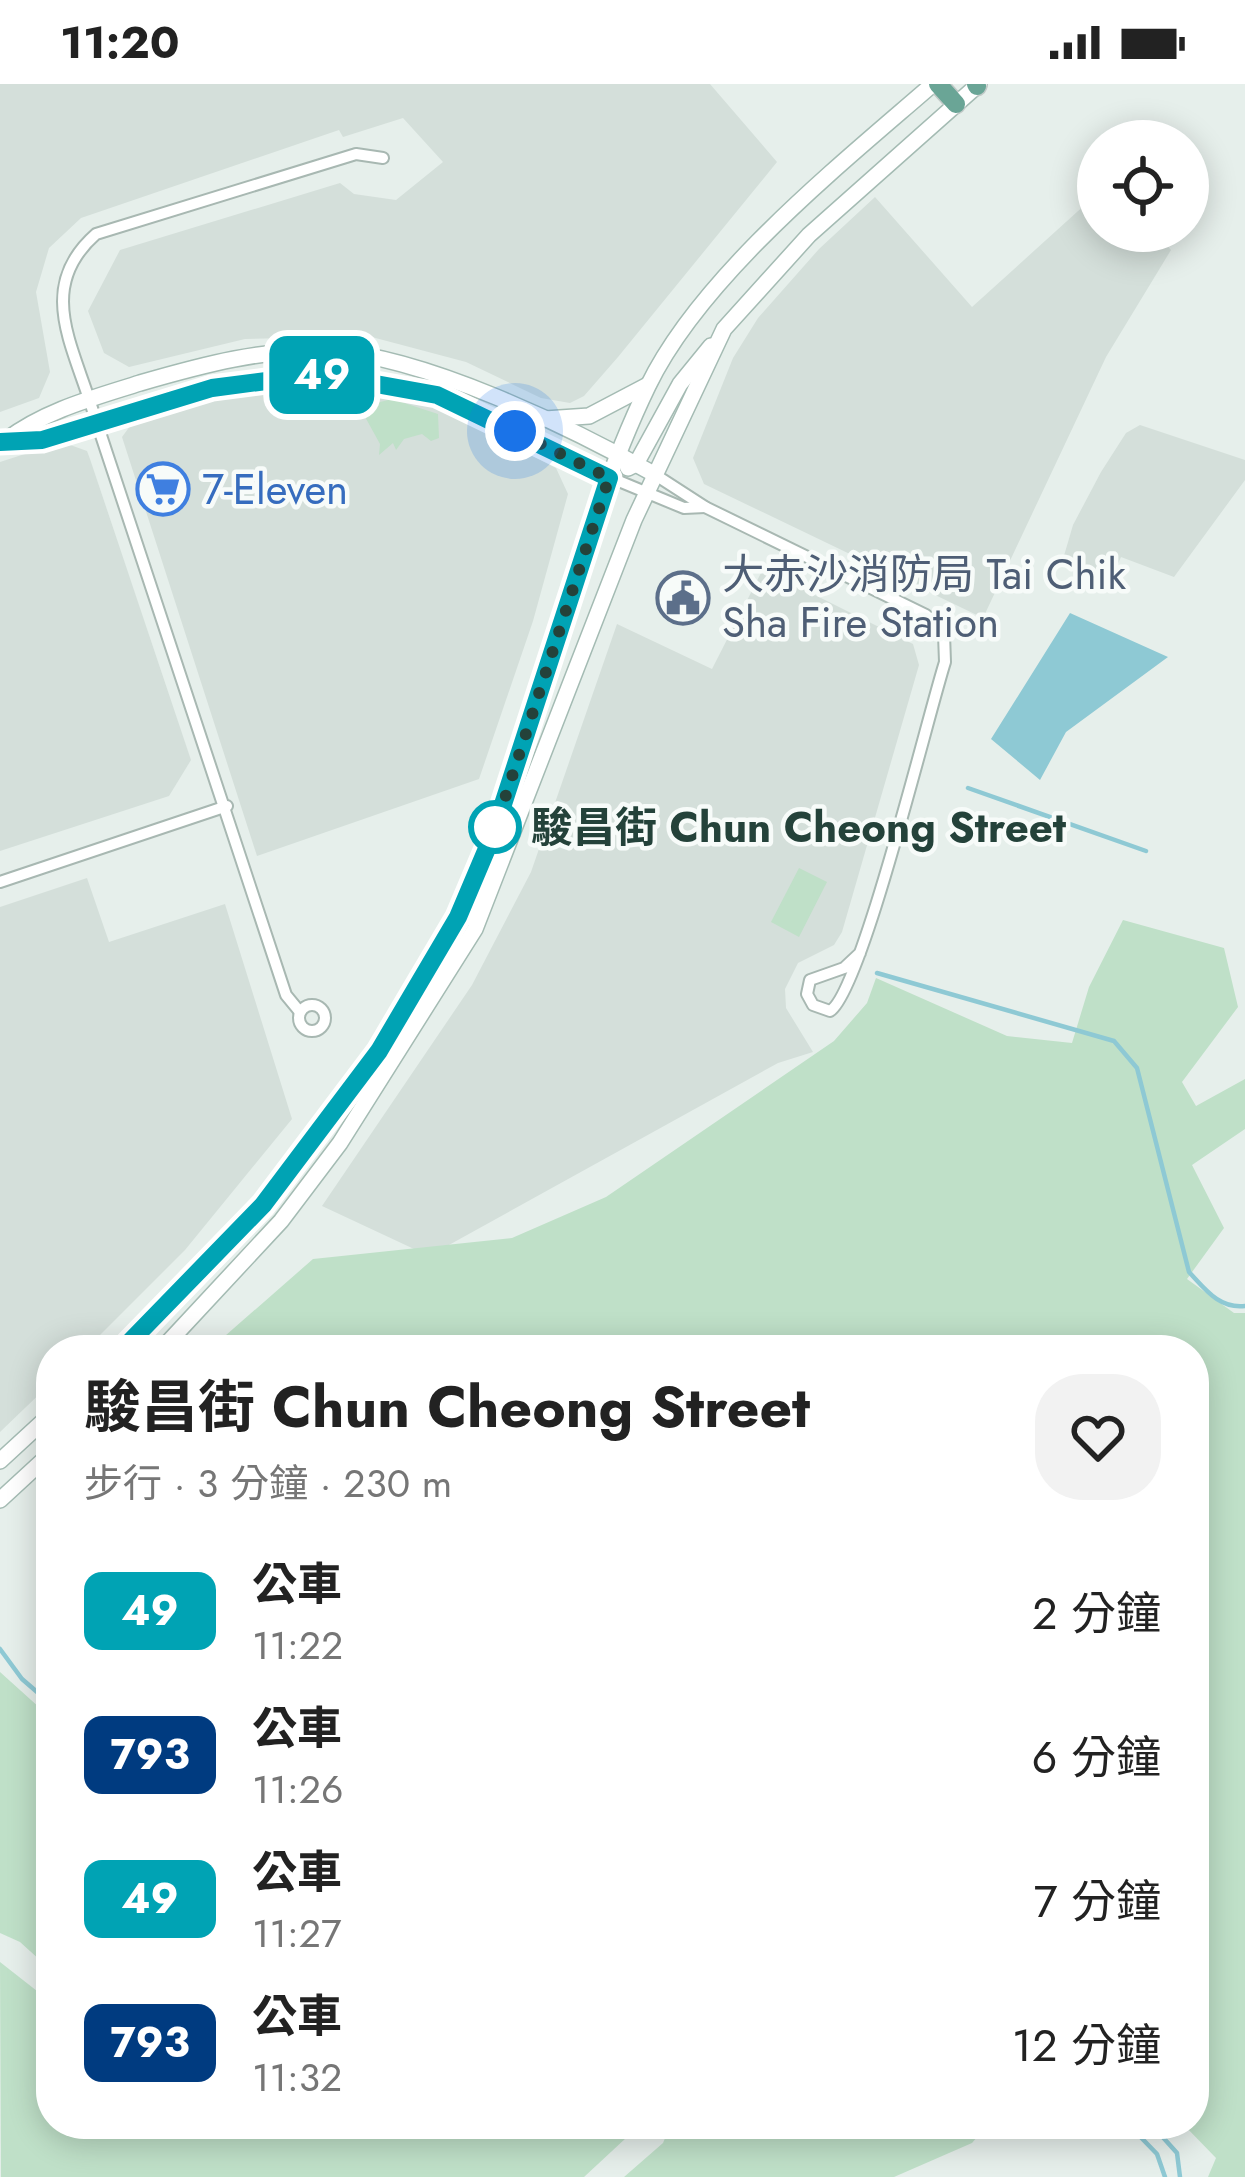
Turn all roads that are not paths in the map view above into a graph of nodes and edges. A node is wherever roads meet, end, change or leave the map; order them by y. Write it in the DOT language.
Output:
graph roads {
  1 [pos="936,84"];
  2 [pos="978,84"];
  3 [pos="956,104"];
  4 [pos="383,158"];
  5 [pos="724,329"];
  6 [pos="648,385"];
  7 [pos="89,399"];
  8 [pos="542,419"];
  9 [pos="99,424"];
  10 [pos="3,441"];
  11 [pos="617,455"];
  12 [pos="636,464"];
  13 [pos="654,474"];
  14 [pos="609,478"];
  15 [pos="645,493"];
  16 [pos="705,507"];
  17 [pos="227,806"];
  18 [pos="0,882"];
  19 [pos="860,953"];
  20 [pos="300,1012"];
  21 [pos="137,1335"];
  22 [pos="175,1335"];
  23 [pos="36,1428"];
  24 [pos="0,1461"];
  25 [pos="36,1468"];
  26 [pos="0,1500"];
  1 -- 3 [label="main road"];
  1 -- 6 [label="main road"];
  2 -- 3 [label="main road"];
  3 -- 5 [label="main road"];
  4 -- 7 [label="street"];
  5 -- 12 [label="main road"];
  5 -- 13 [label="main road"];
  6 -- 8 [label="main road"];
  6 -- 11 [label="main road"];
  7 -- 8 [label="main road"];
  7 -- 9 [label="street"];
  7 -- 10 [label="main road"];
  8 -- 11 [label="main road"];
  9 -- 10 [label="main road"];
  9 -- 14 [label="main road"];
  9 -- 17 [label="street"];
  11 -- 12 [label="main road"];
  11 -- 14 [label="main road"];
  12 -- 13 [label="main road"];
  12 -- 14 [label="main road"];
  13 -- 15 [label="main road"];
  13 -- 16 [label="street"];
  14 -- 15 [label="street"];
  14 -- 21 [label="main road"];
  15 -- 16 [label="street"];
  15 -- 22 [label="main road"];
  16 -- 19 [label="street"];
  17 -- 18 [label="street"];
  17 -- 20 [label="street"];
  19 -- 19 [label="street"];
  23 -- 24 [label="main road"];
  25 -- 26 [label="main road"];
}
